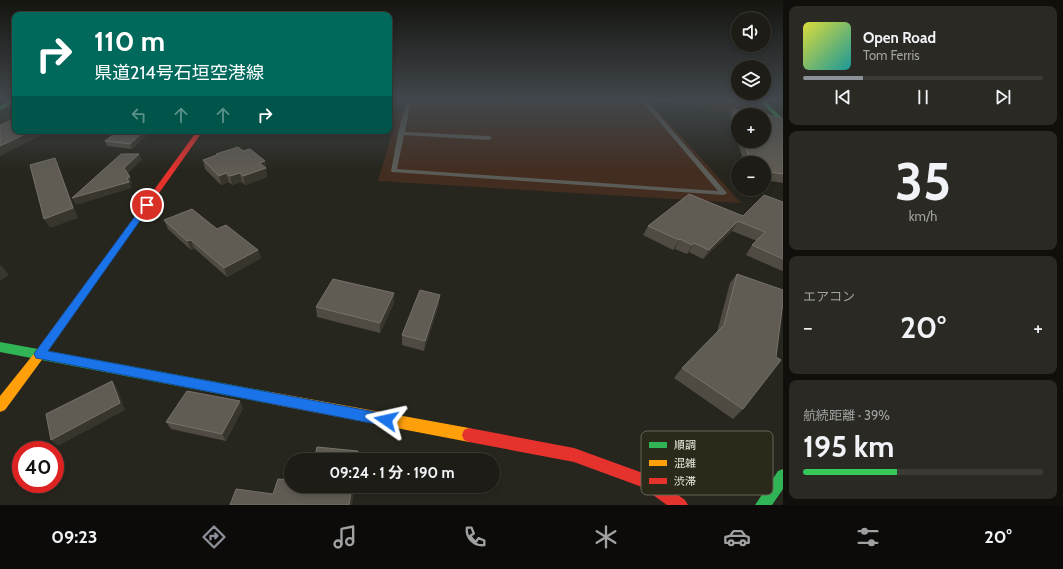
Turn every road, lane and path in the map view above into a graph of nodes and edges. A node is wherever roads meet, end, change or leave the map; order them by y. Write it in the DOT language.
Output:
graph roads {
  1 [pos="404,124"];
  2 [pos="664,124"];
  3 [pos="401,133"];
  4 [pos="198,134"];
  5 [pos="489,138"];
  6 [pos="0,348"];
  7 [pos="40,354"];
  8 [pos="0,406"];
  9 [pos="783,476"];
  10 [pos="641,478"];
  11 [pos="773,490"];
  12 [pos="666,495"];
  13 [pos="770,495"];
  14 [pos="680,505"];
  15 [pos="763,505"];
  1 -- 3 [label="lane"];
  2 -- 3 [label="lane"];
  3 -- 5 [label="lane"];
  4 -- 7 [label="main road"];
  6 -- 7 [label="main road"];
  7 -- 8 [label="main road"];
  7 -- 10 [label="main road"];
  9 -- 11 [label="main road"];
  12 -- 14 [label="main road"];
  13 -- 15 [label="main road"];
}
